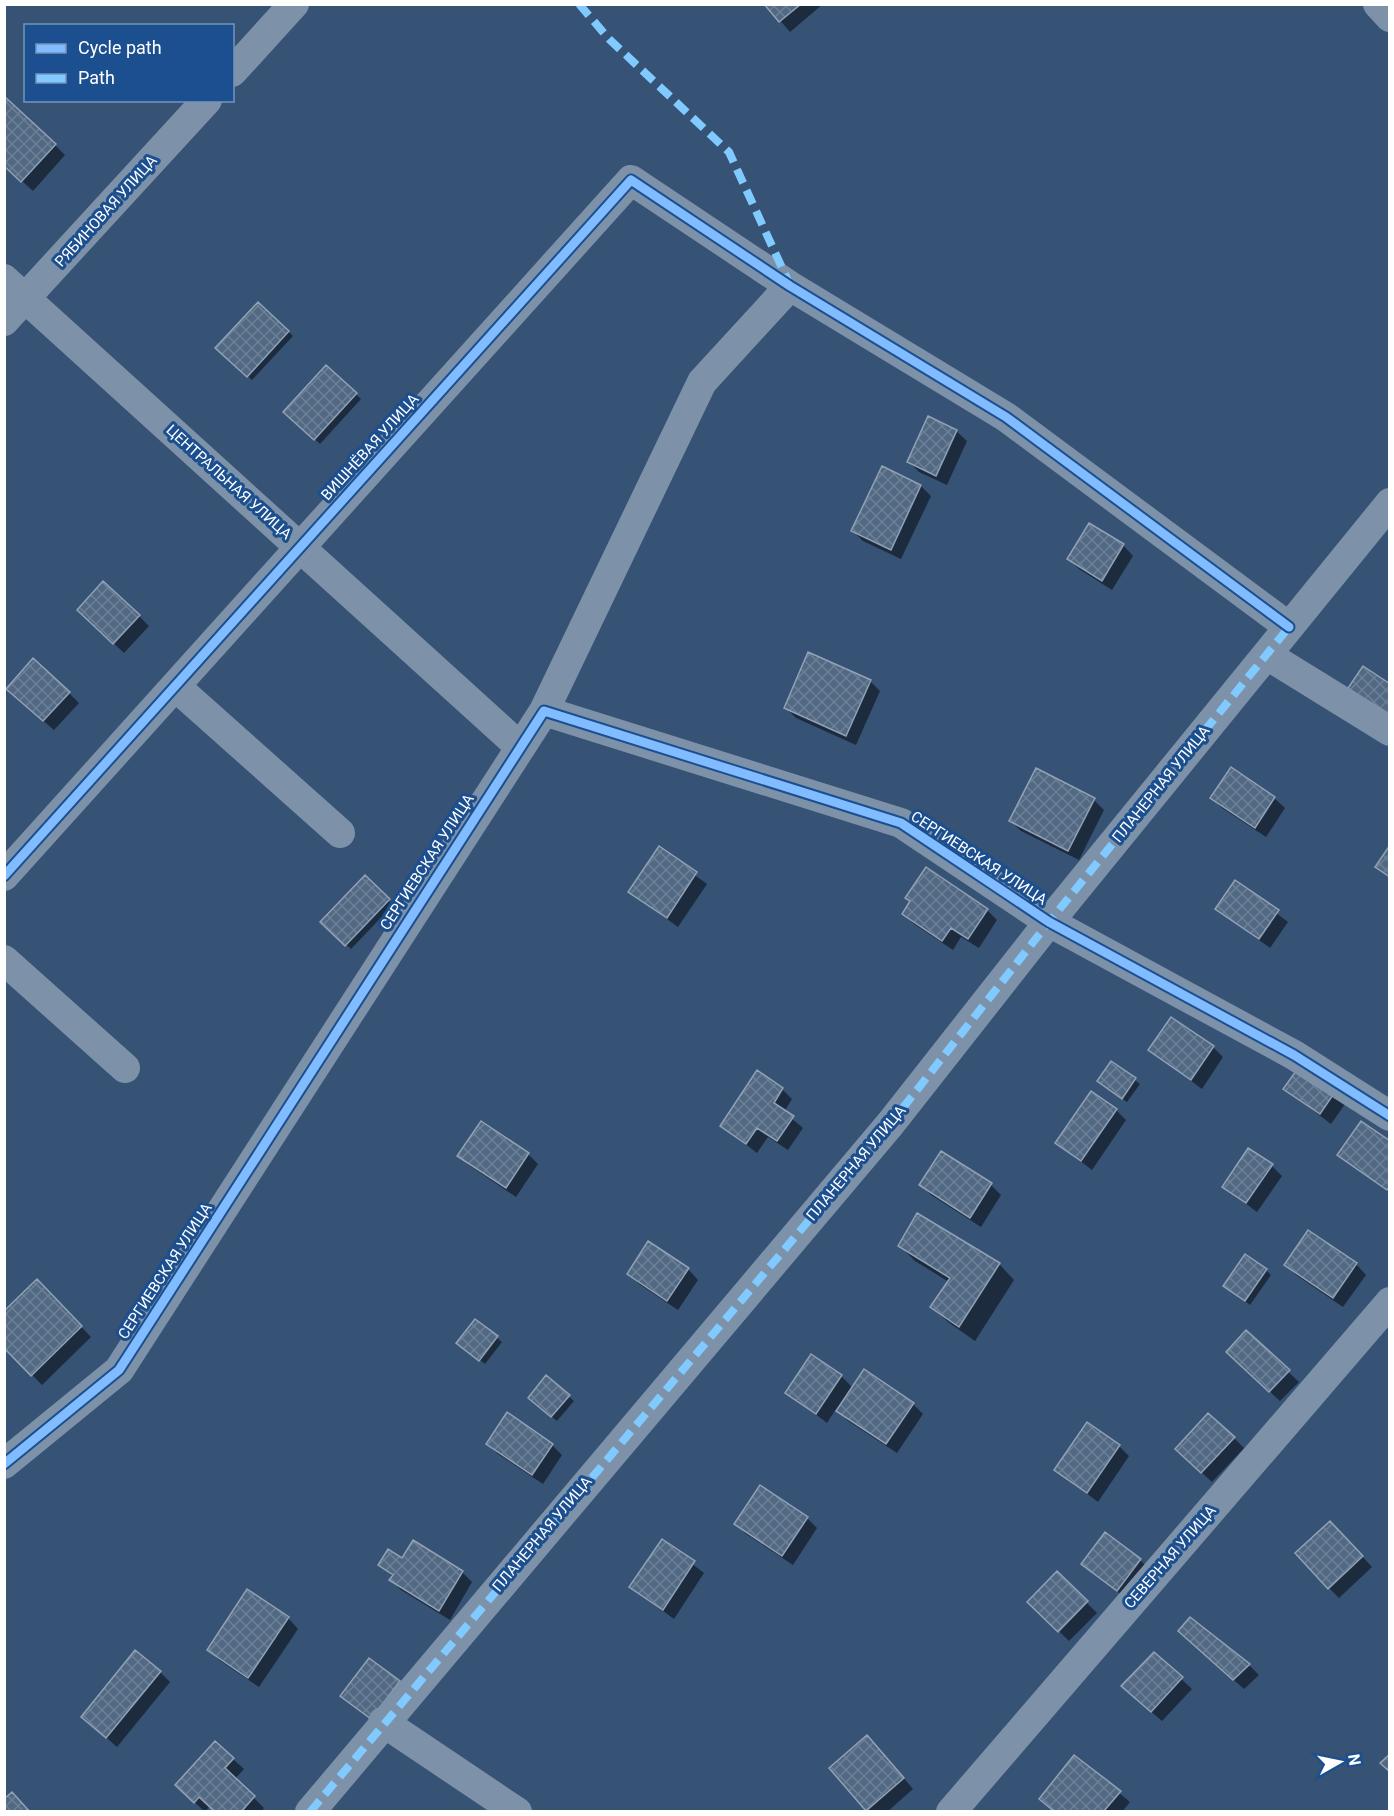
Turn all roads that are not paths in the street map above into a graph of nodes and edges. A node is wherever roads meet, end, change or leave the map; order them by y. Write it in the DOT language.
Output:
graph roads {
  1 [pos="294,4"];
  2 [pos="1378,4"];
  3 [pos="1389,17"];
  4 [pos="234,70"];
  5 [pos="205,102"];
  6 [pos="790,286"];
  7 [pos="15,289"];
  8 [pos="4,321"];
  9 [pos="1389,503"];
  10 [pos="300,547"];
  11 [pos="1289,627"];
  12 [pos="1267,655"];
  13 [pos="175,686"];
  14 [pos="543,711"];
  15 [pos="1389,731"];
  16 [pos="512,740"];
  17 [pos="340,833"];
  18 [pos="4,876"];
  19 [pos="1048,922"];
  20 [pos="4,960"];
  21 [pos="125,1068"];
  22 [pos="1389,1116"];
  23 [pos="1389,1302"];
  24 [pos="10,1449"];
  25 [pos="383,1722"];
  26 [pos="310,1812"];
  27 [pos="517,1812"];
  28 [pos="951,1812"];
  1 -- 4 [label="street"];
  2 -- 3 [label="street"];
  5 -- 7 [label="street, РЯБИНОВАЯ УЛИЦА"];
  6 -- 10 [label="street, ВИШНЁВАЯ УЛИЦА"];
  6 -- 11 [label="street"];
  6 -- 14 [label="street"];
  7 -- 8 [label="street, РЯБИНОВАЯ УЛИЦА"];
  7 -- 10 [label="street, ЦЕНТРАЛЬНАЯ УЛИЦА"];
  9 -- 11 [label="street, ПЛАНЕРНАЯ УЛИЦА"];
  10 -- 13 [label="street, ВИШНЁВАЯ УЛИЦА"];
  10 -- 16 [label="street, ЦЕНТРАЛЬНАЯ УЛИЦА"];
  11 -- 12 [label="street, ПЛАНЕРНАЯ УЛИЦА"];
  12 -- 15 [label="street"];
  12 -- 19 [label="street, ПЛАНЕРНАЯ УЛИЦА"];
  13 -- 17 [label="street"];
  13 -- 18 [label="street, ВИШНЁВАЯ УЛИЦА"];
  14 -- 16 [label="street, СЕРГИЕВСКАЯ УЛИЦА"];
  14 -- 19 [label="street, СЕРГИЕВСКАЯ УЛИЦА"];
  16 -- 24 [label="street, СЕРГИЕВСКАЯ УЛИЦА"];
  19 -- 22 [label="street, СЕРГИЕВСКАЯ УЛИЦА"];
  19 -- 25 [label="street, ПЛАНЕРНАЯ УЛИЦА"];
  20 -- 21 [label="street"];
  23 -- 28 [label="street, СЕВЕРНАЯ УЛИЦА"];
  25 -- 26 [label="street, ПЛАНЕРНАЯ УЛИЦА"];
  25 -- 27 [label="street"];
}
